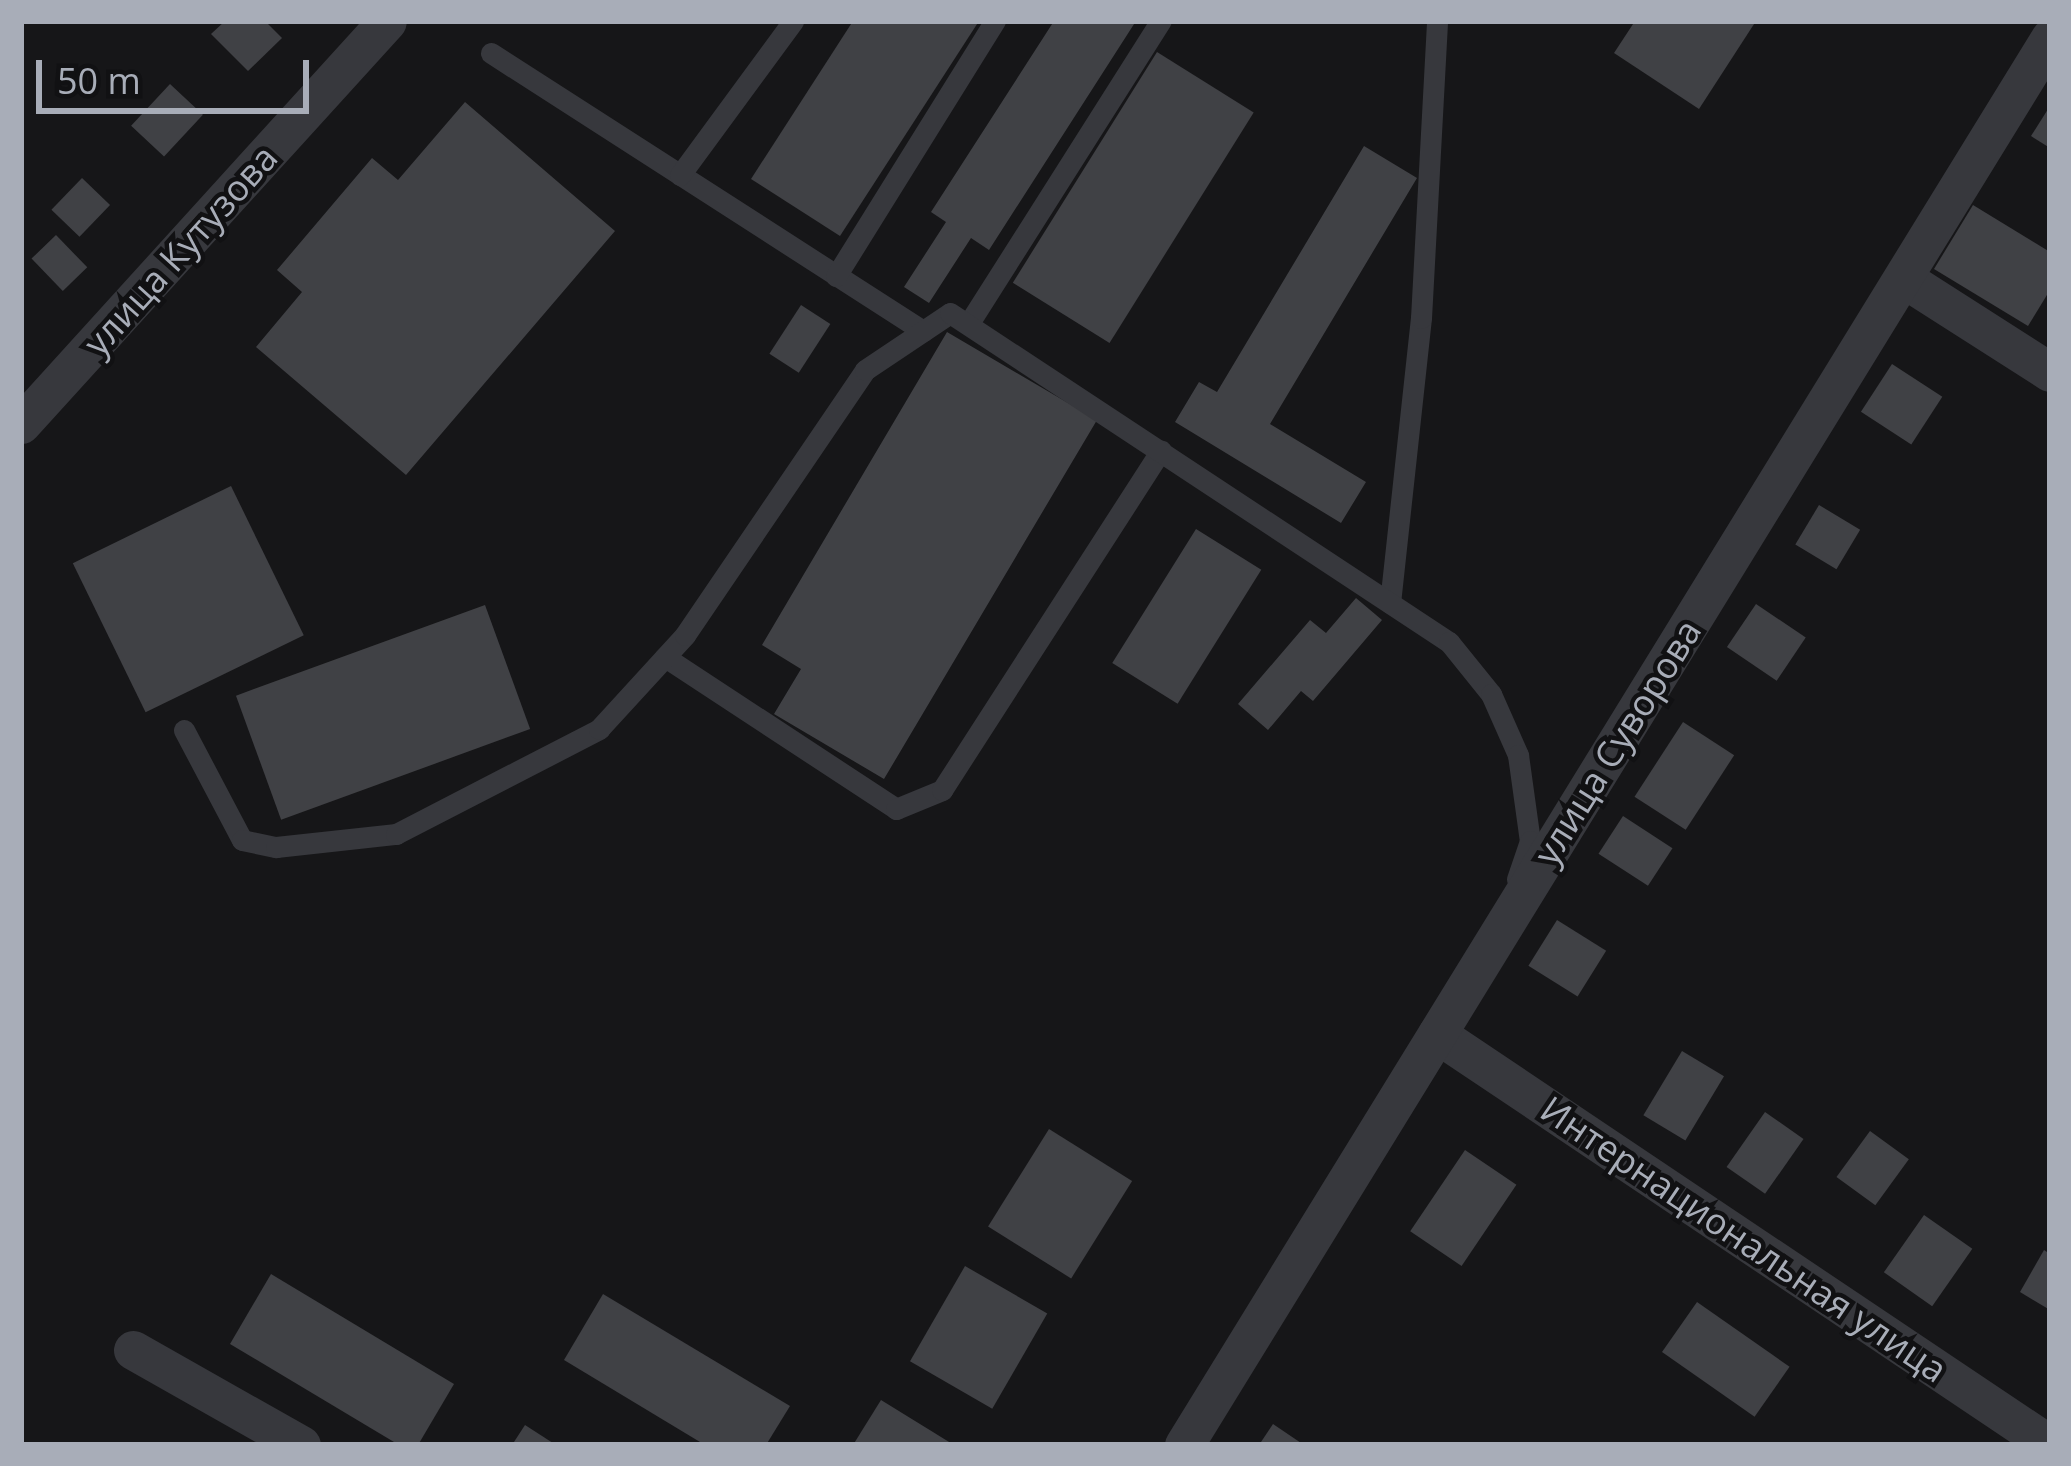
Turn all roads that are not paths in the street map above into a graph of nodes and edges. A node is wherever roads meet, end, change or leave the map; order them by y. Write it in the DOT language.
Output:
graph roads {
  1 [pos="387,21"];
  2 [pos="793,21"];
  3 [pos="994,21"];
  4 [pos="1161,21"];
  5 [pos="1437,21"];
  6 [pos="2050,38"];
  7 [pos="491,53"];
  8 [pos="680,175"];
  9 [pos="836,276"];
  10 [pos="1903,278"];
  11 [pos="970,323"];
  12 [pos="922,332"];
  13 [pos="2050,372"];
  14 [pos="21,424"];
  15 [pos="1162,450"];
  16 [pos="1390,603"];
  17 [pos="665,657"];
  18 [pos="184,730"];
  19 [pos="1498,936"];
  20 [pos="1438,1034"];
  21 [pos="133,1350"];
  22 [pos="301,1445"];
  23 [pos="1184,1445"];
  24 [pos="2050,1445"];
  1 -- 14 [label="street, улица Кутузова"];
  2 -- 8 [label="lane"];
  3 -- 9 [label="lane"];
  4 -- 11 [label="lane"];
  5 -- 16 [label="lane"];
  6 -- 10 [label="street, улица Суворова"];
  7 -- 8 [label="lane"];
  8 -- 9 [label="lane"];
  9 -- 12 [label="lane"];
  10 -- 13 [label="street"];
  10 -- 19 [label="street, улица Суворова"];
  11 -- 12 [label="lane"];
  11 -- 15 [label="lane"];
  12 -- 17 [label="lane"];
  15 -- 16 [label="lane"];
  15 -- 17 [label="lane"];
  16 -- 19 [label="lane"];
  17 -- 18 [label="lane"];
  19 -- 20 [label="street, улица Суворова"];
  20 -- 23 [label="street, улица Суворова"];
  20 -- 24 [label="street, Интернациональная улица"];
  21 -- 22 [label="street"];
}
